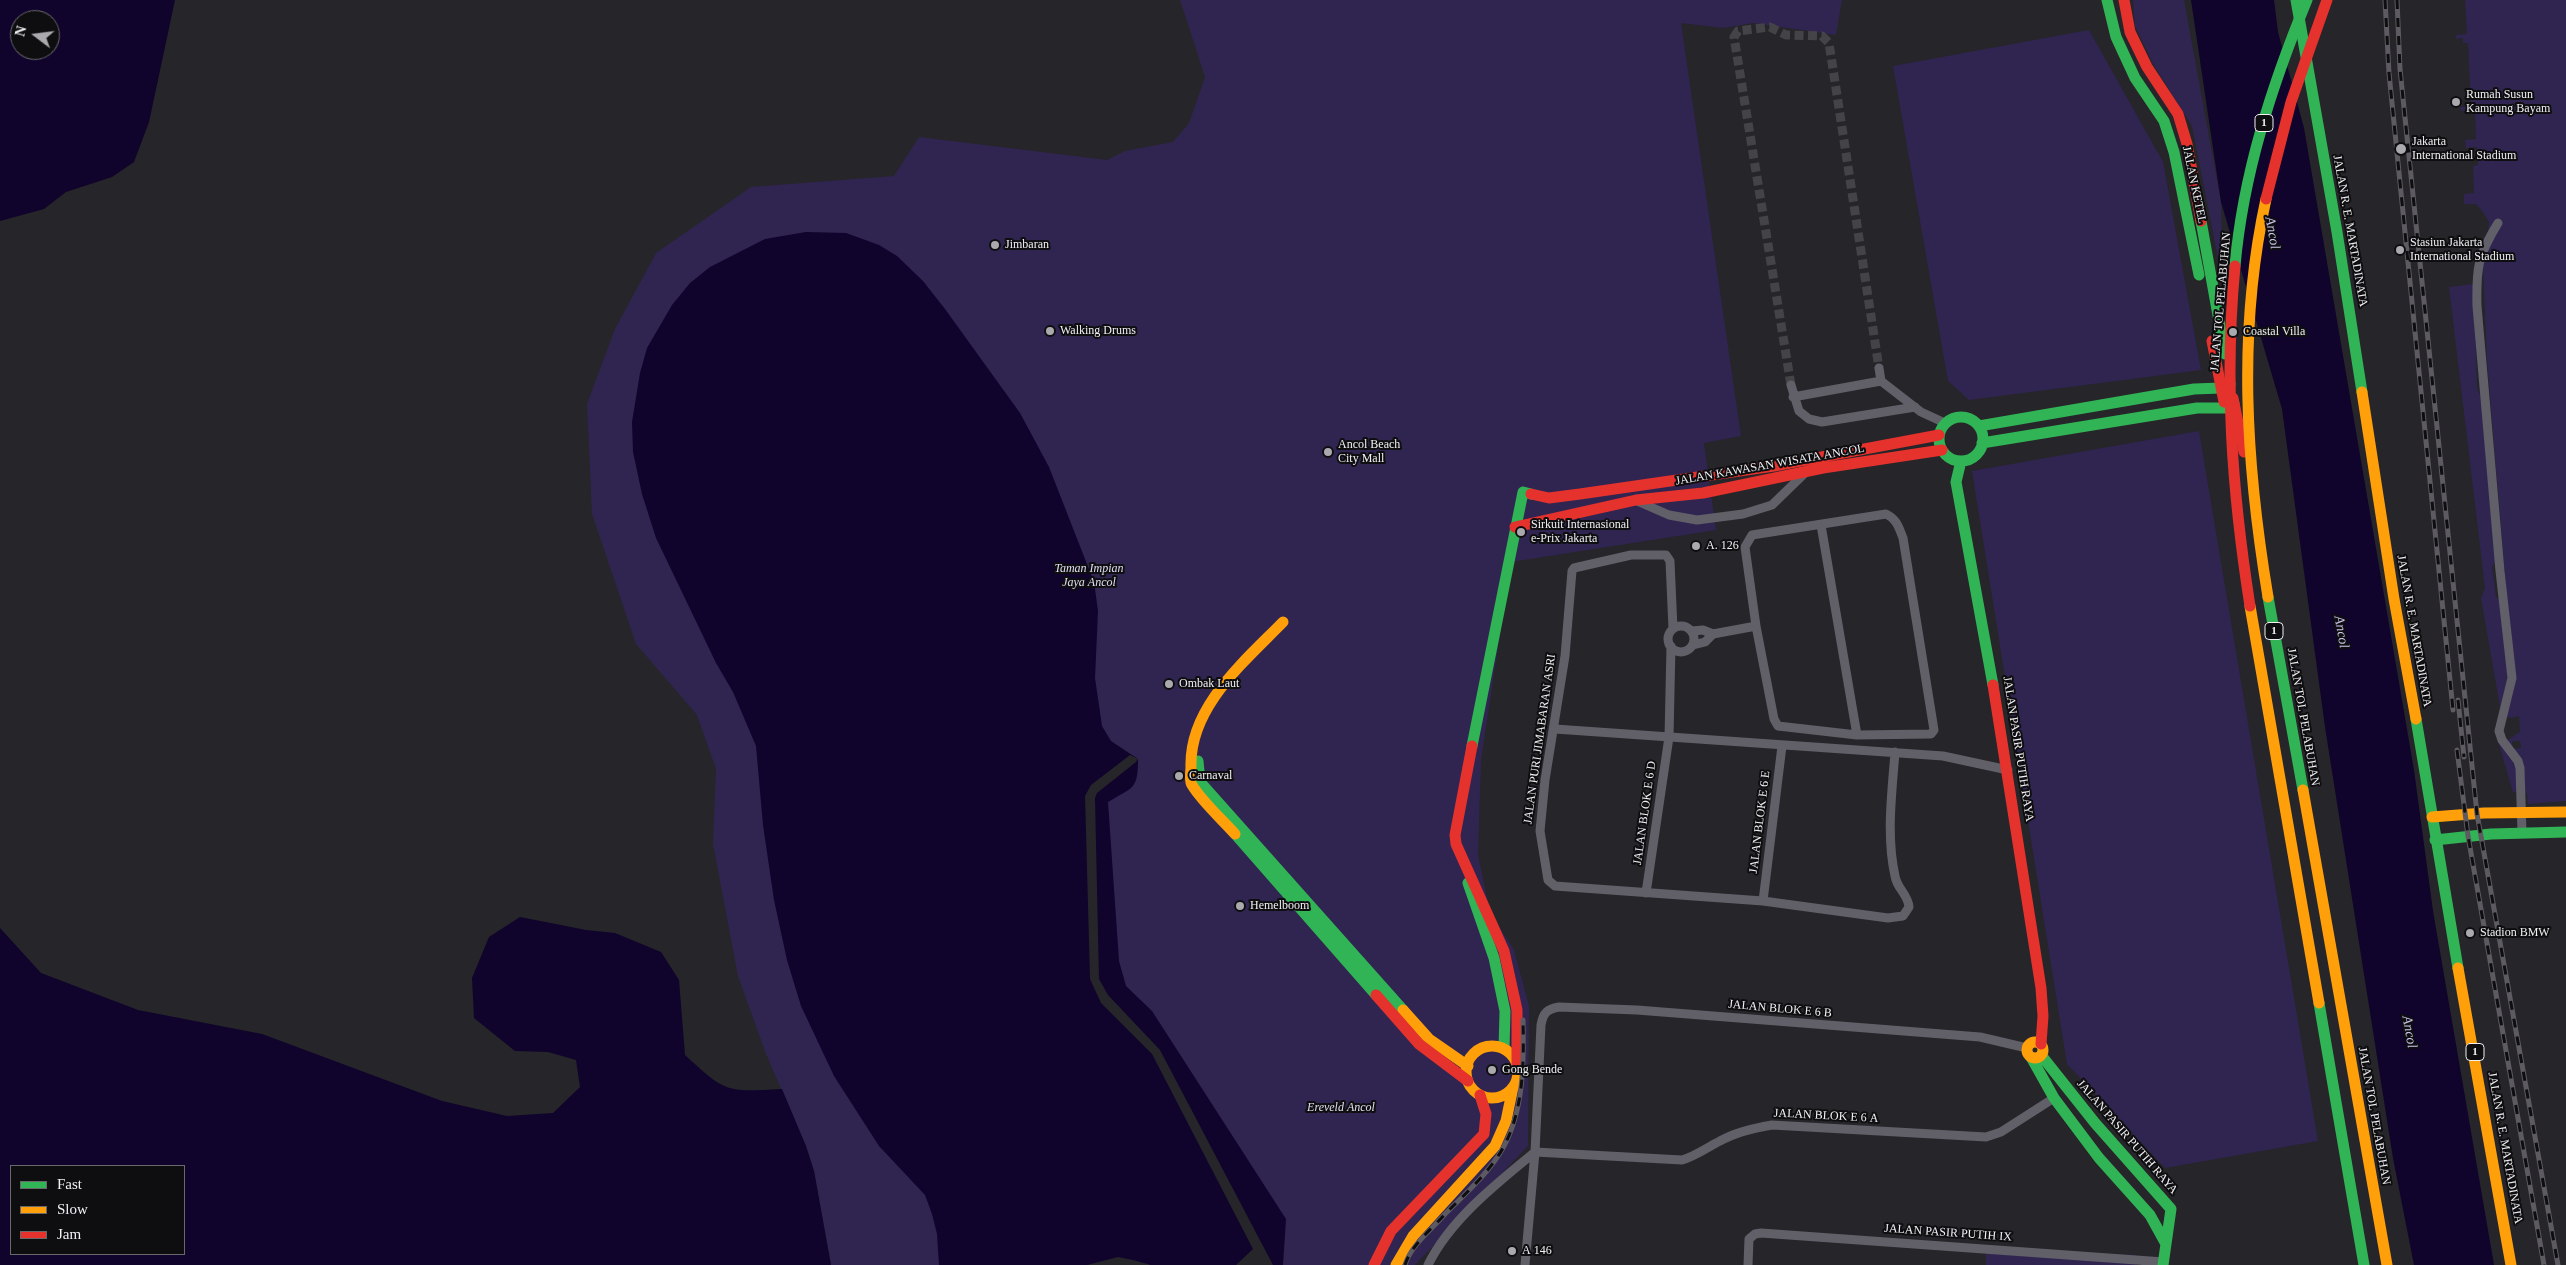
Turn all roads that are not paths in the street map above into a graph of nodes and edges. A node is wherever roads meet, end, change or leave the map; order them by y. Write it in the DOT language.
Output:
graph roads {
  1 [pos="2107,0"];
  2 [pos="2124,0"];
  3 [pos="2296,0"];
  4 [pos="2306,0"];
  5 [pos="2327,0"];
  6 [pos="2498,223"];
  7 [pos="1879,368"];
  8 [pos="1881,381"];
  9 [pos="1791,385"];
  10 [pos="2226,386"];
  11 [pos="1793,397"];
  12 [pos="2229,406"];
  13 [pos="1915,407"];
  14 [pos="1945,424"];
  15 [pos="1979,426"];
  16 [pos="1939,435"];
  17 [pos="1982,443"];
  18 [pos="1942,450"];
  19 [pos="1961,461"];
  20 [pos="1806,472"];
  21 [pos="1580,494"];
  22 [pos="1636,500"];
  23 [pos="1582,512"];
  24 [pos="1821,525"];
  25 [pos="1515,527"];
  26 [pos="1756,626"];
  27 [pos="1673,629"];
  28 [pos="1692,632"];
  29 [pos="1713,634"];
  30 [pos="1693,645"];
  31 [pos="1671,646"];
  32 [pos="1555,729"];
  33 [pos="1857,736"];
  34 [pos="1668,737"];
  35 [pos="1782,746"];
  36 [pos="1895,752"];
  37 [pos="2008,770"];
  38 [pos="2548,812"];
  39 [pos="2566,812"];
  40 [pos="2521,814"];
  41 [pos="2432,818"];
  42 [pos="2566,832"];
  43 [pos="2522,833"];
  44 [pos="2552,833"];
  45 [pos="2435,840"];
  46 [pos="1463,858"];
  47 [pos="1646,893"];
  48 [pos="1763,901"];
  49 [pos="1504,1049"];
  50 [pos="2035,1051"];
  51 [pos="1517,1064"];
  52 [pos="1468,1066"];
  53 [pos="1468,1081"];
  54 [pos="1513,1087"];
  55 [pos="1480,1095"];
  56 [pos="2054,1098"];
  57 [pos="2112,1143"];
  58 [pos="1535,1152"];
  59 [pos="2099,1158"];
  60 [pos="2166,1244"];
  61 [pos="1748,1260"];
  62 [pos="2164,1263"];
  63 [pos="1374,1265"];
  64 [pos="1396,1265"];
  65 [pos="1428,1265"];
  66 [pos="1525,1265"];
  67 [pos="2364,1265"];
  68 [pos="2369,1265"];
  69 [pos="2387,1265"];
  70 [pos="2391,1265"];
  71 [pos="2511,1265"];
  1 -- 10 [label="main road, JALAN KETEL"];
  2 -- 10 [label="main road, JALAN KETEL"];
  3 -- 41 [label="main road, JALAN R. E. MARTADINATA / 1"];
  4 -- 67 [label="main road, JALAN TOL PELABUHAN / 1, bridge"];
  5 -- 69 [label="main road, JALAN TOL PELABUHAN / 1, bridge"];
  6 -- 40 [label="street"];
  7 -- 8 [label="street"];
  8 -- 11 [label="street"];
  8 -- 13 [label="street"];
  9 -- 11 [label="street"];
  10 -- 12 [label="main road"];
  10 -- 15 [label="main road"];
  11 -- 13 [label="street"];
  12 -- 17 [label="main road"];
  12 -- 68 [label="main road"];
  12 -- 70 [label="main road"];
  13 -- 14 [label="street"];
  14 -- 15 [label="main road"];
  14 -- 16 [label="main road"];
  15 -- 17 [label="main road"];
  16 -- 18 [label="main road"];
  16 -- 21 [label="main road, JALAN KAWASAN WISATA ANCOL"];
  17 -- 19 [label="main road"];
  18 -- 19 [label="main road"];
  18 -- 20 [label="main road, JALAN KAWASAN WISATA ANCOL"];
  19 -- 37 [label="main road, JALAN PASIR PUTIH RAYA"];
  20 -- 22 [label="main road, JALAN KAWASAN WISATA ANCOL"];
  20 -- 22 [label="street"];
  21 -- 23 [label="main road"];
  21 -- 25 [label="main road, JALAN KAWASAN WISATA ANCOL"];
  22 -- 23 [label="main road, JALAN KAWASAN WISATA ANCOL"];
  23 -- 25 [label="main road, JALAN KAWASAN WISATA ANCOL"];
  24 -- 26 [label="street"];
  24 -- 33 [label="street"];
  24 -- 33 [label="street"];
  25 -- 46 [label="main road"];
  26 -- 29 [label="street"];
  26 -- 33 [label="street"];
  27 -- 28 [label="street"];
  27 -- 31 [label="street"];
  27 -- 32 [label="street, JALAN PURI JIMABARAN ASRI"];
  28 -- 29 [label="street"];
  28 -- 30 [label="street"];
  29 -- 30 [label="street"];
  30 -- 31 [label="street"];
  31 -- 34 [label="street, JALAN BLOK E 6 D"];
  32 -- 34 [label="street"];
  32 -- 47 [label="street, JALAN PURI JIMABARAN ASRI"];
  34 -- 35 [label="street"];
  34 -- 47 [label="street, JALAN BLOK E 6 D"];
  35 -- 36 [label="street"];
  35 -- 48 [label="street, JALAN BLOK E 6 E"];
  36 -- 37 [label="street"];
  36 -- 48 [label="street, JALAN PURI JIMABARAN ASRI"];
  37 -- 50 [label="main road, JALAN PASIR PUTIH RAYA"];
  38 -- 39 [label="main road"];
  38 -- 40 [label="main road"];
  38 -- 44 [label="main road"];
  40 -- 41 [label="main road"];
  40 -- 43 [label="street"];
  41 -- 45 [label="main road, JALAN R. E. MARTADINATA / 1"];
  42 -- 44 [label="main road"];
  43 -- 44 [label="main road"];
  43 -- 45 [label="main road"];
  45 -- 71 [label="main road, JALAN R. E. MARTADINATA / 1"];
  46 -- 49 [label="main road"];
  46 -- 51 [label="main road"];
  47 -- 48 [label="street, JALAN PURI JIMABARAN ASRI"];
  49 -- 51 [label="main road"];
  49 -- 52 [label="main road"];
  50 -- 56 [label="main road"];
  50 -- 57 [label="main road, JALAN PASIR PUTIH RAYA"];
  50 -- 58 [label="street, JALAN BLOK E 6 B"];
  51 -- 54 [label="main road"];
  52 -- 53 [label="main road"];
  52 -- 53 [label="main road"];
  53 -- 55 [label="main road"];
  54 -- 55 [label="main road"];
  54 -- 64 [label="main road"];
  55 -- 63 [label="main road"];
  56 -- 58 [label="street, JALAN BLOK E 6 A"];
  56 -- 59 [label="main road"];
  57 -- 59 [label="main road"];
  57 -- 60 [label="main road, JALAN PASIR PUTIH RAYA"];
  58 -- 65 [label="street"];
  58 -- 66 [label="street"];
  59 -- 60 [label="main road"];
  60 -- 62 [label="main road, JALAN PASIR PUTIH RAYA"];
  61 -- 62 [label="street, JALAN PASIR PUTIH IX"];
}
